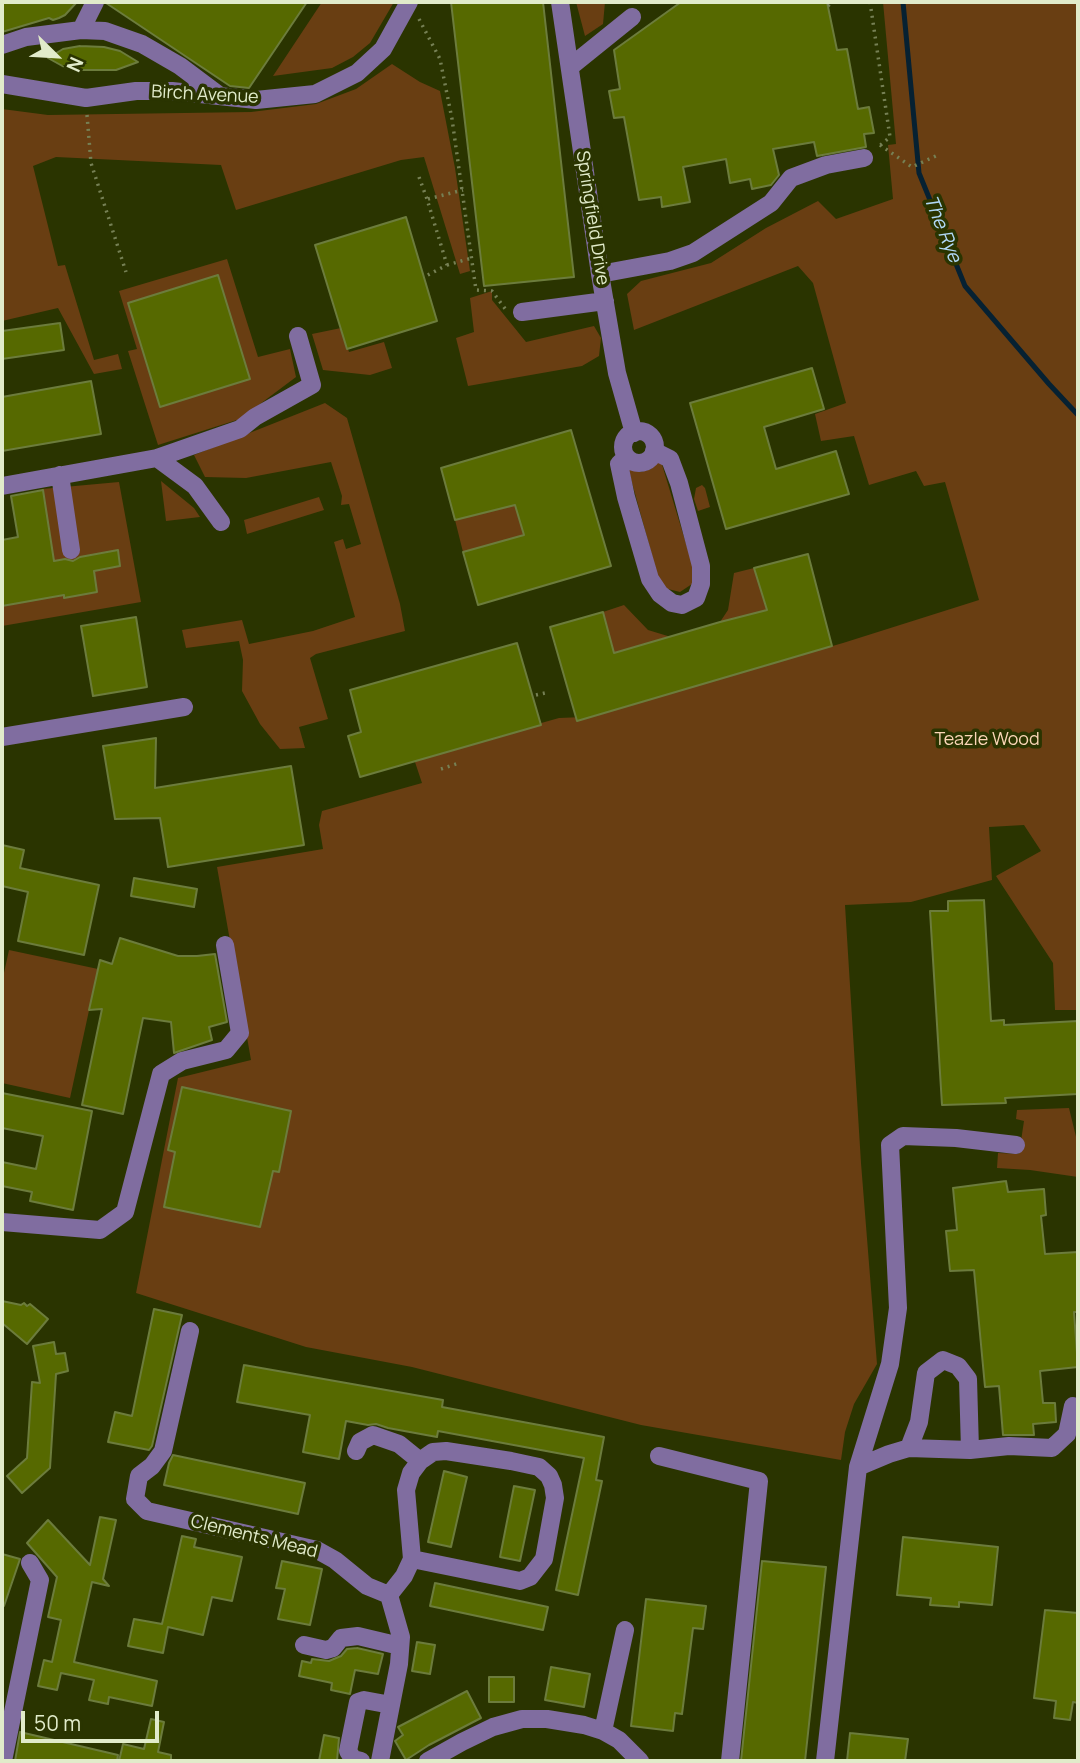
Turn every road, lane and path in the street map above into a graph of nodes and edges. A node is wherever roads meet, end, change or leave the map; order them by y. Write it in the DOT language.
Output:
graph roads {
  1 [pos="95,2"];
  2 [pos="560,2"];
  3 [pos="870,2"];
  4 [pos="413,8"];
  5 [pos="632,17"];
  6 [pos="81,30"];
  7 [pos="2,45"];
  8 [pos="570,67"];
  9 [pos="2,84"];
  10 [pos="220,96"];
  11 [pos="86,98"];
  12 [pos="880,145"];
  13 [pos="940,154"];
  14 [pos="864,158"];
  15 [pos="419,177"];
  16 [pos="463,190"];
  17 [pos="427,199"];
  18 [pos="472,258"];
  19 [pos="447,265"];
  20 [pos="126,272"];
  21 [pos="600,274"];
  22 [pos="424,277"];
  23 [pos="492,291"];
  24 [pos="605,301"];
  25 [pos="522,313"];
  26 [pos="298,336"];
  27 [pos="634,433"];
  28 [pos="654,451"];
  29 [pos="626,457"];
  30 [pos="157,458"];
  31 [pos="60,475"];
  32 [pos="2,486"];
  33 [pos="222,522"];
  34 [pos="71,550"];
  35 [pos="549,692"];
  36 [pos="536,695"];
  37 [pos="184,707"];
  38 [pos="2,737"];
  39 [pos="459,763"];
  40 [pos="440,769"];
  41 [pos="225,945"];
  42 [pos="1016,1145"];
  43 [pos="2,1222"];
  44 [pos="190,1331"];
  45 [pos="1073,1406"];
  46 [pos="909,1448"];
  47 [pos="970,1450"];
  48 [pos="356,1451"];
  49 [pos="659,1456"];
  50 [pos="420,1461"];
  51 [pos="858,1467"];
  52 [pos="412,1559"];
  53 [pos="30,1563"];
  54 [pos="389,1595"];
  55 [pos="625,1630"];
  56 [pos="304,1645"];
  57 [pos="400,1646"];
  58 [pos="391,1705"];
  59 [pos="603,1731"];
  60 [pos="3,1761"];
  61 [pos="361,1761"];
  62 [pos="380,1761"];
  63 [pos="428,1761"];
  64 [pos="640,1761"];
  65 [pos="730,1761"];
  66 [pos="825,1761"];
  1 -- 6 [label="street"];
  2 -- 8 [label="street, Springfield Drive"];
  3 -- 12 [label="path"];
  4 -- 10 [label="street, Birch Avenue"];
  4 -- 16 [label="path"];
  5 -- 8 [label="street"];
  6 -- 7 [label="street"];
  6 -- 10 [label="street"];
  8 -- 21 [label="street, Springfield Drive"];
  9 -- 11 [label="street, Birch Avenue"];
  10 -- 11 [label="street, Birch Avenue"];
  11 -- 20 [label="path"];
  12 -- 13 [label="path"];
  12 -- 14 [label="path"];
  14 -- 21 [label="street"];
  15 -- 17 [label="path"];
  16 -- 17 [label="path"];
  16 -- 18 [label="path"];
  17 -- 19 [label="path"];
  18 -- 19 [label="path"];
  18 -- 23 [label="path"];
  19 -- 22 [label="path"];
  21 -- 24 [label="street, Springfield Drive"];
  24 -- 25 [label="street"];
  24 -- 27 [label="street, Springfield Drive"];
  26 -- 30 [label="street"];
  27 -- 28 [label="street"];
  27 -- 29 [label="street"];
  28 -- 29 [label="street"];
  28 -- 29 [label="street"];
  30 -- 31 [label="street"];
  30 -- 33 [label="street"];
  31 -- 32 [label="street"];
  31 -- 34 [label="street"];
  35 -- 36 [label="path"];
  37 -- 38 [label="street"];
  39 -- 40 [label="path"];
  41 -- 43 [label="street"];
  42 -- 51 [label="street"];
  44 -- 54 [label="street, Clements Mead"];
  45 -- 47 [label="street"];
  46 -- 47 [label="street"];
  46 -- 47 [label="street"];
  46 -- 51 [label="street"];
  48 -- 50 [label="street"];
  49 -- 65 [label="street"];
  50 -- 52 [label="street"];
  50 -- 52 [label="street"];
  51 -- 66 [label="street"];
  52 -- 54 [label="street"];
  53 -- 60 [label="street"];
  54 -- 57 [label="street"];
  55 -- 59 [label="street"];
  56 -- 57 [label="street"];
  57 -- 58 [label="street"];
  58 -- 61 [label="street"];
  58 -- 62 [label="street"];
  59 -- 63 [label="street"];
  59 -- 64 [label="street"];
}
